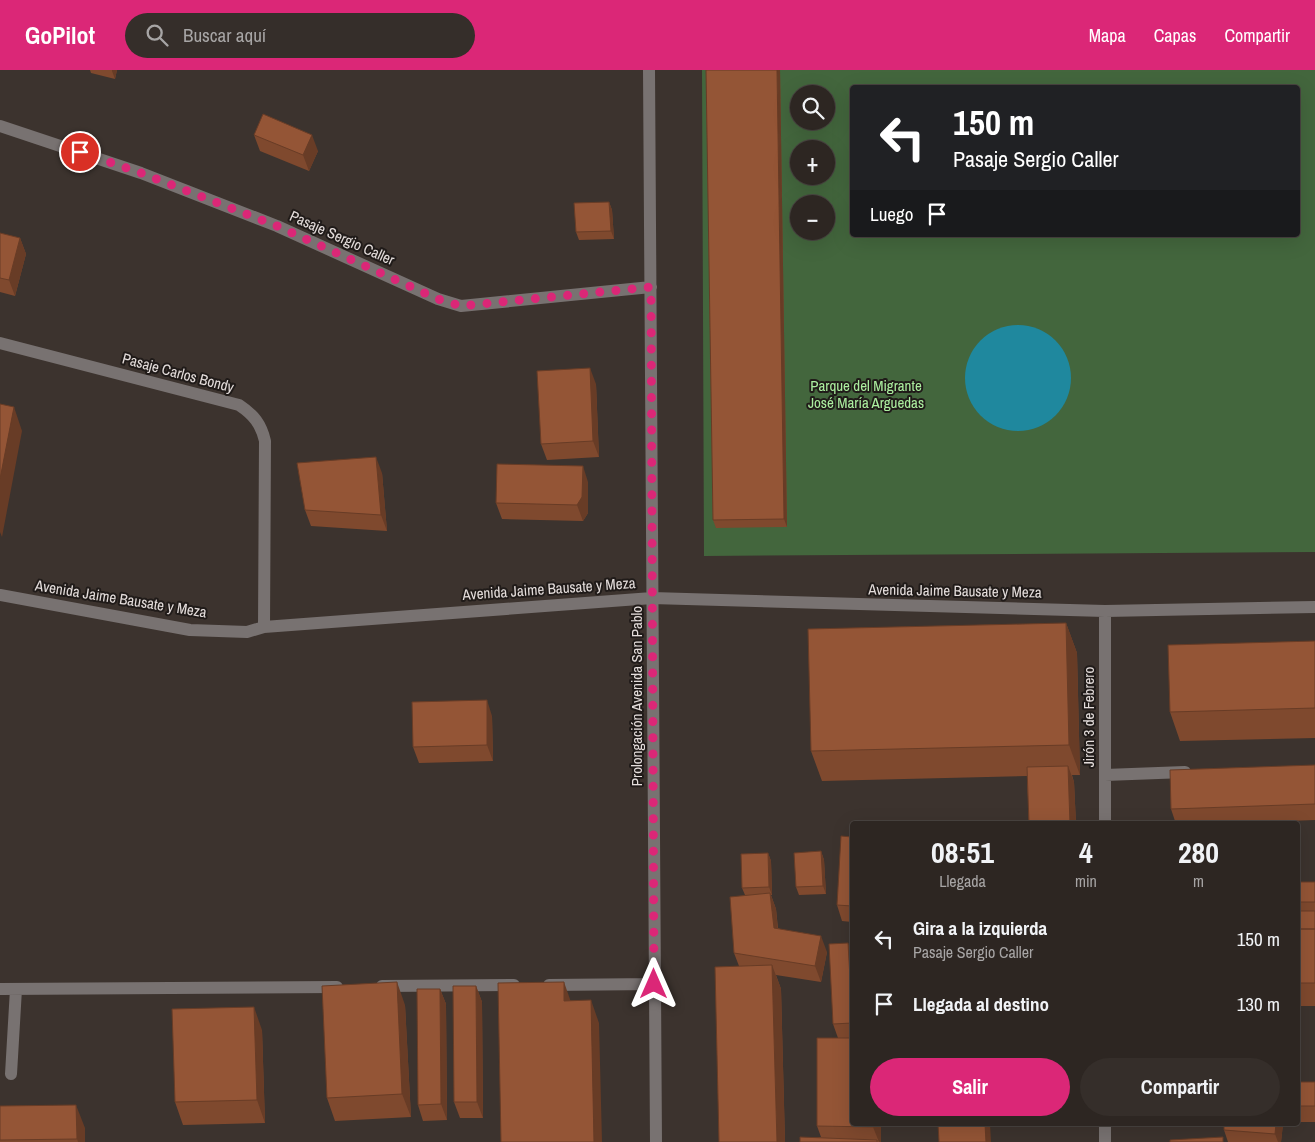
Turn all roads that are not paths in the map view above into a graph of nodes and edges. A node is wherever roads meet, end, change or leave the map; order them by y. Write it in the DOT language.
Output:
graph roads {
  1 [pos="649,70"];
  2 [pos="0,126"];
  3 [pos="651,287"];
  4 [pos="0,343"];
  5 [pos="0,595"];
  6 [pos="652,598"];
  7 [pos="1315,607"];
  8 [pos="1105,611"];
  9 [pos="264,627"];
  10 [pos="1198,771"];
  11 [pos="1105,775"];
  12 [pos="1105,821"];
  13 [pos="654,984"];
  14 [pos="0,990"];
  15 [pos="16,990"];
  16 [pos="11,1074"];
  17 [pos="1105,1126"];
  18 [pos="656,1142"];
  19 [pos="1105,1142"];
  1 -- 3 [label="street, Prolongación Avenida San Pablo"];
  2 -- 3 [label="street, Pasaje Sergio Caller"];
  3 -- 6 [label="street, Prolongación Avenida San Pablo"];
  4 -- 9 [label="street, Pasaje Carlos Bondy"];
  5 -- 9 [label="street, Avenida Jaime Bausate y Meza"];
  6 -- 8 [label="street, Avenida Jaime Bausate y Meza"];
  6 -- 9 [label="street, Avenida Jaime Bausate y Meza"];
  6 -- 13 [label="street, Prolongación Avenida San Pablo"];
  7 -- 8 [label="street, Avenida Jaime Bausate y Meza"];
  8 -- 11 [label="street, Jirón 3 de Febrero"];
  10 -- 11 [label="street"];
  11 -- 12 [label="street, Jirón 3 de Febrero"];
  13 -- 15 [label="street"];
  13 -- 18 [label="street, Prolongación Avenida San Pablo"];
  14 -- 15 [label="street"];
  15 -- 16 [label="street"];
  17 -- 19 [label="street"];
}
